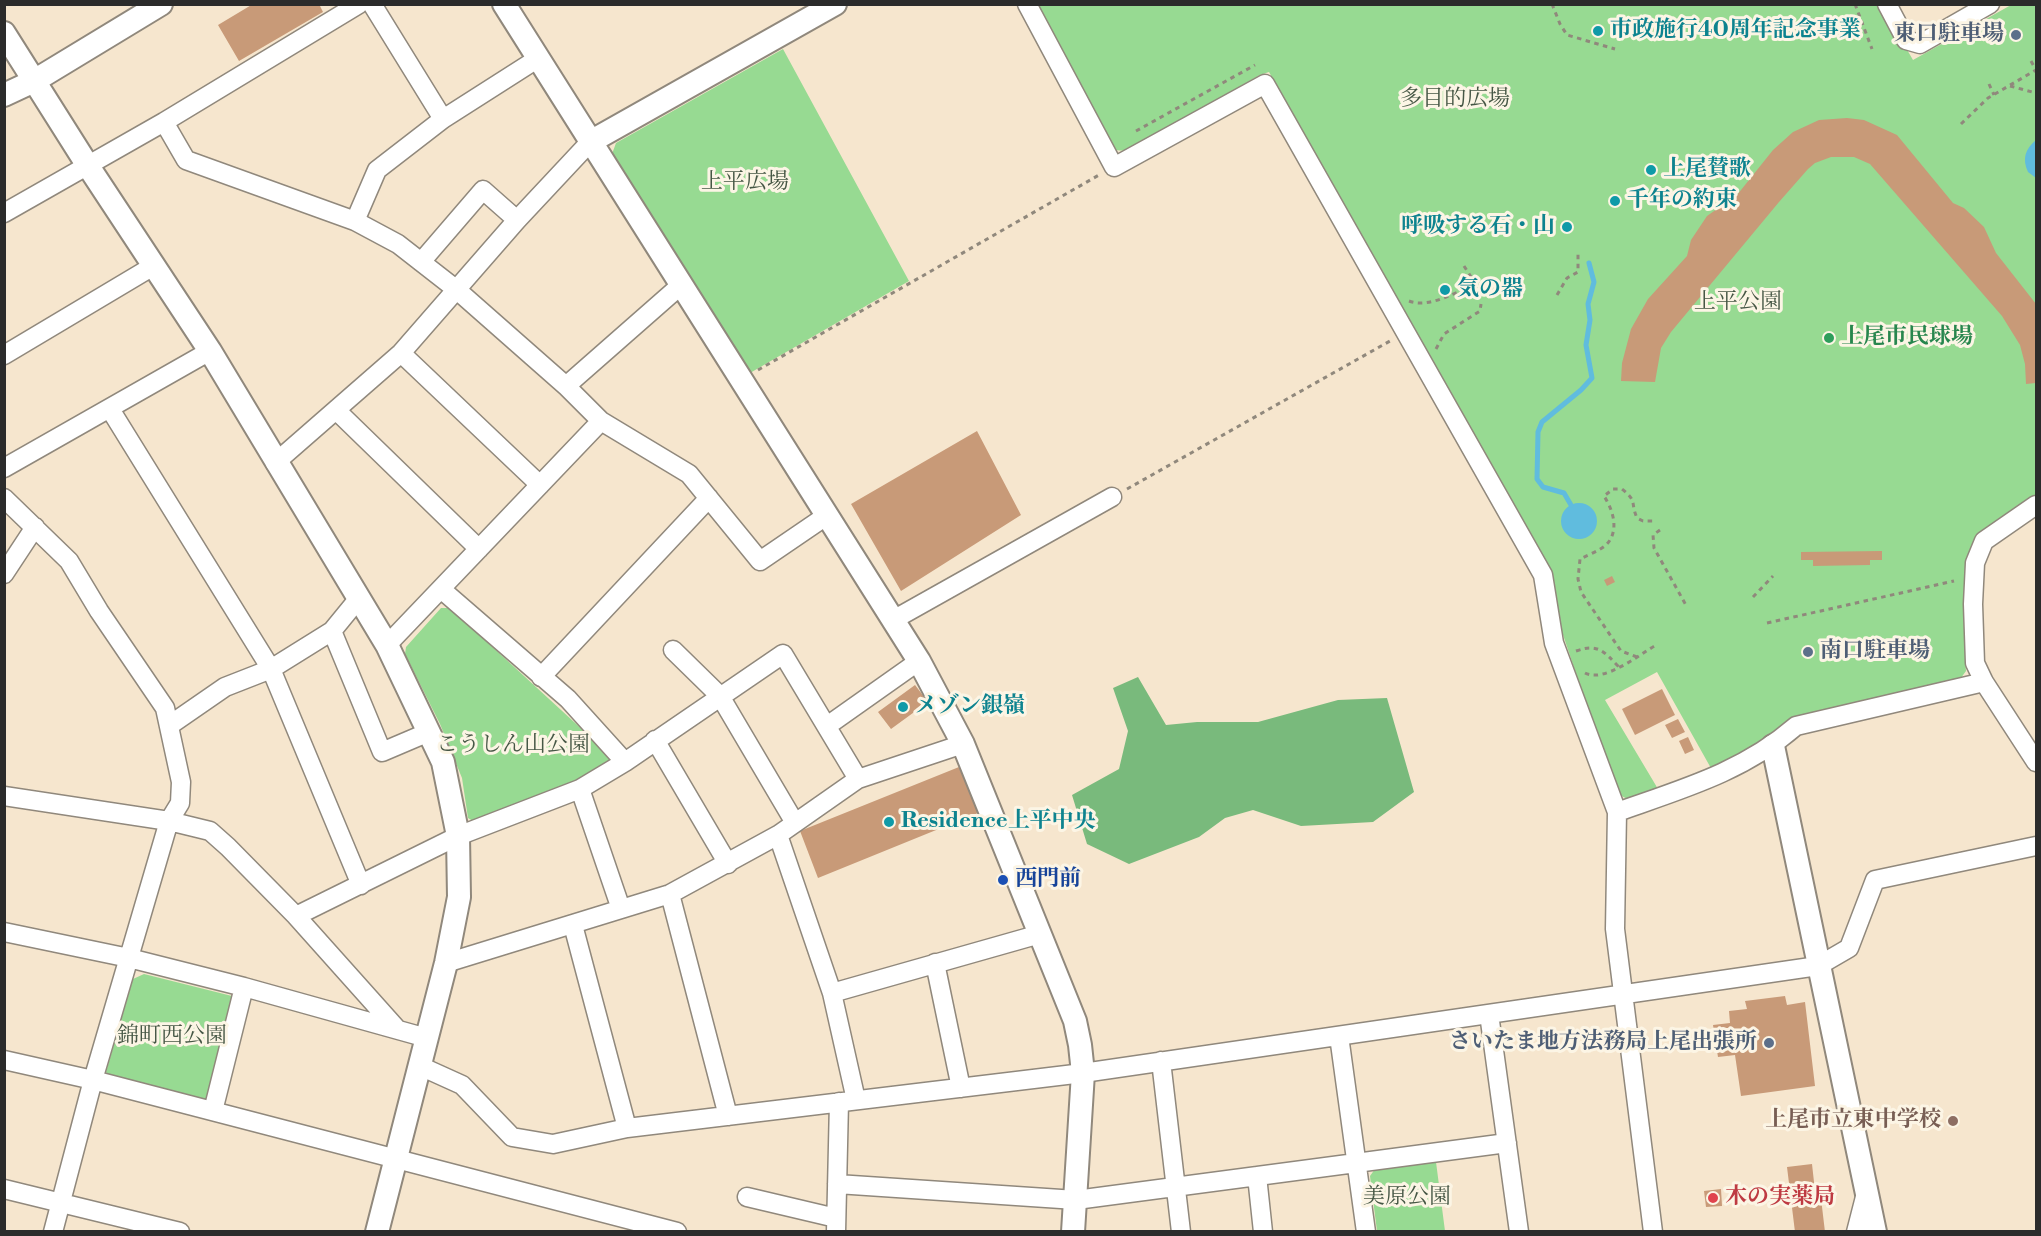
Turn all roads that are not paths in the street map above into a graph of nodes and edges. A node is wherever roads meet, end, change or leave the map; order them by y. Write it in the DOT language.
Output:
graph roads {
  1 [pos="161,4"];
  2 [pos="359,4"];
  3 [pos="372,4"];
  4 [pos="504,4"];
  5 [pos="835,4"];
  6 [pos="1027,4"];
  7 [pos="1887,4"];
  8 [pos="1990,4"];
  9 [pos="4,33"];
  10 [pos="537,59"];
  11 [pos="34,81"];
  12 [pos="4,95"];
  13 [pos="443,119"];
  14 [pos="164,122"];
  15 [pos="590,142"];
  16 [pos="88,165"];
  17 [pos="4,213"];
  18 [pos="516,220"];
  19 [pos="355,221"];
  20 [pos="421,262"];
  21 [pos="155,265"];
  22 [pos="681,285"];
  23 [pos="457,291"];
  24 [pos="210,351"];
  25 [pos="401,353"];
  26 [pos="4,355"];
  27 [pos="566,386"];
  28 [pos="110,409"];
  29 [pos="337,411"];
  30 [pos="601,421"];
  31 [pos="275,463"];
  32 [pos="4,468"];
  33 [pos="540,485"];
  34 [pos="1112,497"];
  35 [pos="4,498"];
  36 [pos="709,498"];
  37 [pos="2037,505"];
  38 [pos="826,516"];
  39 [pos="35,527"];
  40 [pos="479,549"];
  41 [pos="4,574"];
  42 [pos="441,589"];
  43 [pos="359,598"];
  44 [pos="893,620"];
  45 [pos="332,631"];
  46 [pos="387,645"];
  47 [pos="673,650"];
  48 [pos="919,661"];
  49 [pos="272,669"];
  50 [pos="541,677"];
  51 [pos="1984,682"];
  52 [pos="720,696"];
  53 [pos="170,725"];
  54 [pos="827,726"];
  55 [pos="429,732"];
  56 [pos="655,740"];
  57 [pos="963,744"];
  58 [pos="1773,746"];
  59 [pos="625,762"];
  60 [pos="2037,762"];
  61 [pos="858,779"];
  62 [pos="580,789"];
  63 [pos="4,796"];
  64 [pos="1617,812"];
  65 [pos="169,821"];
  66 [pos="795,823"];
  67 [pos="778,835"];
  68 [pos="458,836"];
  69 [pos="2037,846"];
  70 [pos="728,864"];
  71 [pos="361,885"];
  72 [pos="670,894"];
  73 [pos="621,909"];
  74 [pos="296,916"];
  75 [pos="573,925"];
  76 [pos="4,932"];
  77 [pos="1040,934"];
  78 [pos="129,958"];
  79 [pos="447,963"];
  80 [pos="935,963"];
  81 [pos="1818,966"];
  82 [pos="244,987"];
  83 [pos="832,993"];
  84 [pos="1622,995"];
  85 [pos="1489,1014"];
  86 [pos="398,1029"];
  87 [pos="1339,1036"];
  88 [pos="427,1038"];
  89 [pos="4,1060"];
  90 [pos="1161,1061"];
  91 [pos="420,1066"];
  92 [pos="1083,1073"];
  93 [pos="93,1080"];
  94 [pos="961,1088"];
  95 [pos="848,1101"];
  96 [pos="213,1111"];
  97 [pos="728,1116"];
  98 [pos="627,1128"];
  99 [pos="1507,1143"];
  100 [pos="396,1159"];
  101 [pos="1356,1163"];
  102 [pos="1257,1176"];
  103 [pos="837,1184"];
  104 [pos="1176,1187"];
  105 [pos="4,1189"];
  106 [pos="1867,1191"];
  107 [pos="747,1197"];
  108 [pos="1076,1200"];
  109 [pos="61,1201"];
  110 [pos="836,1225"];
  111 [pos="54,1232"];
  112 [pos="180,1232"];
  113 [pos="377,1232"];
  114 [pos="677,1232"];
  115 [pos="1073,1232"];
  116 [pos="1181,1232"];
  117 [pos="1263,1232"];
  118 [pos="1366,1232"];
  119 [pos="1519,1232"];
  120 [pos="1653,1232"];
  121 [pos="1856,1232"];
  122 [pos="1875,1232"];
  1 -- 11 [label="street"];
  2 -- 14 [label="street"];
  3 -- 13 [label="street"];
  4 -- 10 [label="street"];
  5 -- 15 [label="street"];
  6 -- 64 [label="street"];
  7 -- 8 [label="street"];
  9 -- 11 [label="street"];
  10 -- 13 [label="street"];
  10 -- 15 [label="street"];
  11 -- 12 [label="street"];
  11 -- 16 [label="street"];
  13 -- 19 [label="street"];
  14 -- 16 [label="street"];
  14 -- 19 [label="street"];
  15 -- 18 [label="street"];
  15 -- 22 [label="street"];
  16 -- 17 [label="street"];
  16 -- 21 [label="street"];
  18 -- 20 [label="street"];
  18 -- 23 [label="street"];
  19 -- 20 [label="street"];
  20 -- 23 [label="street"];
  21 -- 24 [label="street"];
  21 -- 26 [label="street"];
  22 -- 27 [label="street"];
  22 -- 38 [label="street"];
  23 -- 25 [label="street"];
  23 -- 27 [label="street"];
  24 -- 28 [label="street"];
  24 -- 31 [label="street"];
  25 -- 29 [label="street"];
  25 -- 33 [label="street"];
  27 -- 30 [label="street"];
  28 -- 32 [label="street"];
  28 -- 49 [label="street"];
  29 -- 31 [label="street"];
  29 -- 40 [label="street"];
  30 -- 33 [label="street"];
  30 -- 36 [label="street"];
  31 -- 43 [label="street"];
  33 -- 40 [label="street"];
  34 -- 44 [label="street"];
  35 -- 39 [label="street"];
  36 -- 38 [label="street"];
  36 -- 50 [label="street"];
  37 -- 51 [label="street"];
  38 -- 44 [label="street"];
  39 -- 41 [label="street"];
  39 -- 53 [label="street"];
  40 -- 42 [label="street"];
  42 -- 46 [label="street"];
  42 -- 50 [label="street"];
  43 -- 45 [label="street"];
  43 -- 46 [label="street"];
  44 -- 48 [label="street"];
  45 -- 49 [label="street"];
  45 -- 55 [label="street"];
  46 -- 55 [label="street"];
  47 -- 52 [label="street"];
  48 -- 54 [label="street"];
  48 -- 57 [label="street"];
  49 -- 53 [label="street"];
  49 -- 71 [label="street"];
  50 -- 59 [label="street"];
  51 -- 58 [label="street"];
  51 -- 60 [label="street"];
  52 -- 54 [label="street"];
  52 -- 56 [label="street"];
  52 -- 66 [label="street"];
  53 -- 65 [label="street"];
  54 -- 61 [label="street"];
  55 -- 68 [label="street"];
  56 -- 59 [label="street"];
  56 -- 70 [label="street"];
  57 -- 61 [label="street"];
  57 -- 77 [label="street"];
  58 -- 64 [label="street"];
  58 -- 81 [label="street"];
  59 -- 62 [label="street"];
  61 -- 66 [label="street"];
  62 -- 68 [label="street"];
  62 -- 73 [label="street"];
  63 -- 65 [label="street"];
  64 -- 84 [label="street"];
  65 -- 74 [label="street"];
  65 -- 78 [label="street"];
  66 -- 67 [label="street"];
  67 -- 70 [label="street"];
  67 -- 83 [label="street"];
  68 -- 71 [label="street"];
  68 -- 79 [label="street"];
  69 -- 81 [label="street"];
  70 -- 72 [label="street"];
  71 -- 74 [label="street"];
  72 -- 73 [label="street"];
  72 -- 97 [label="street"];
  73 -- 75 [label="street"];
  74 -- 86 [label="street"];
  75 -- 79 [label="street"];
  75 -- 98 [label="street"];
  76 -- 78 [label="street"];
  77 -- 80 [label="street"];
  77 -- 92 [label="street"];
  78 -- 82 [label="street"];
  78 -- 93 [label="street"];
  79 -- 88 [label="street"];
  80 -- 83 [label="street"];
  80 -- 94 [label="street"];
  81 -- 84 [label="street"];
  81 -- 106 [label="street"];
  82 -- 86 [label="street"];
  82 -- 96 [label="street"];
  83 -- 95 [label="street"];
  84 -- 85 [label="street"];
  84 -- 120 [label="street"];
  85 -- 87 [label="street"];
  85 -- 99 [label="street"];
  86 -- 88 [label="street"];
  87 -- 90 [label="street"];
  87 -- 101 [label="street"];
  88 -- 91 [label="street"];
  89 -- 93 [label="street"];
  90 -- 92 [label="street"];
  90 -- 104 [label="street"];
  91 -- 98 [label="street"];
  91 -- 100 [label="street"];
  92 -- 94 [label="street"];
  92 -- 108 [label="street"];
  93 -- 96 [label="street"];
  93 -- 109 [label="street"];
  94 -- 95 [label="street"];
  95 -- 97 [label="street"];
  95 -- 103 [label="street"];
  96 -- 100 [label="street"];
  97 -- 98 [label="street"];
  99 -- 101 [label="street"];
  99 -- 119 [label="street"];
  100 -- 113 [label="street"];
  100 -- 114 [label="street"];
  101 -- 102 [label="street"];
  101 -- 118 [label="street"];
  102 -- 104 [label="street"];
  102 -- 117 [label="street"];
  103 -- 108 [label="street"];
  103 -- 110 [label="street"];
  104 -- 108 [label="street"];
  104 -- 116 [label="street"];
  105 -- 109 [label="street"];
  106 -- 121 [label="street"];
  106 -- 122 [label="street"];
  107 -- 110 [label="street"];
  108 -- 115 [label="street"];
  109 -- 111 [label="street"];
  109 -- 112 [label="street"];
}
